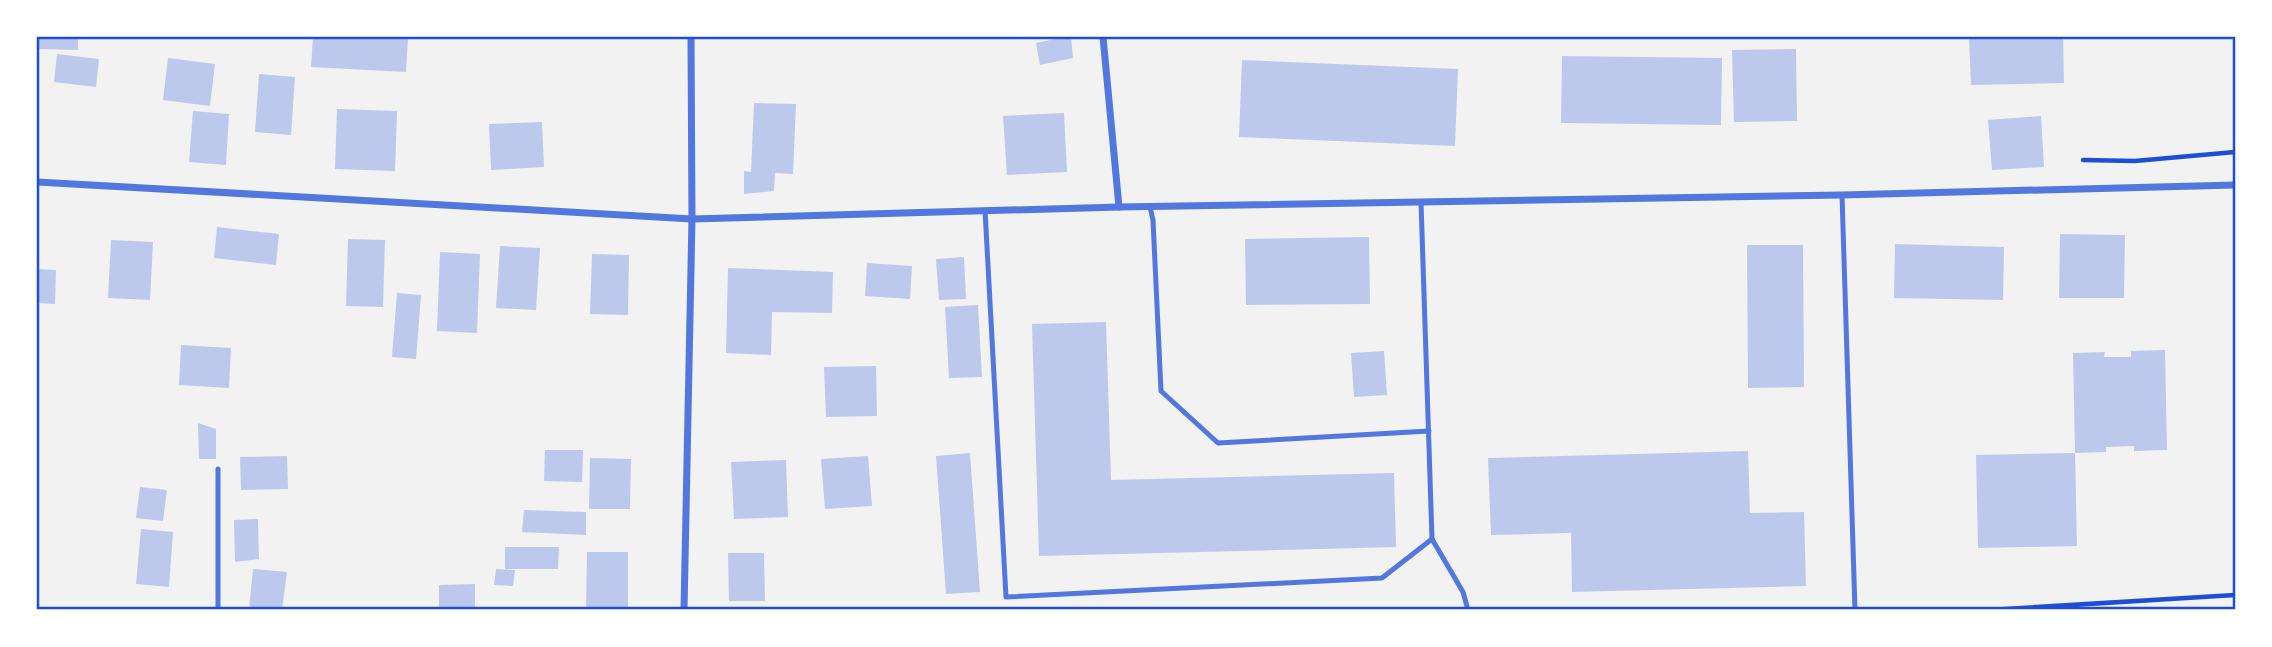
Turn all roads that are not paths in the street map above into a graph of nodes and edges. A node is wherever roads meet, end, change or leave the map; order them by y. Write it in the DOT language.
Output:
graph roads {
  1 [pos="691,37"];
  2 [pos="1103,37"];
  3 [pos="37,182"];
  4 [pos="2235,185"];
  5 [pos="1842,195"];
  6 [pos="1421,202"];
  7 [pos="1119,207"];
  8 [pos="1150,207"];
  9 [pos="985,210"];
  10 [pos="692,219"];
  11 [pos="1429,431"];
  12 [pos="218,469"];
  13 [pos="1432,540"];
  14 [pos="218,610"];
  15 [pos="684,610"];
  16 [pos="1468,610"];
  17 [pos="1856,610"];
  1 -- 10 [label="street"];
  2 -- 7 [label="street"];
  3 -- 10 [label="street"];
  4 -- 5 [label="street"];
  5 -- 6 [label="street"];
  5 -- 17 [label="lane"];
  6 -- 8 [label="street"];
  6 -- 11 [label="lane"];
  7 -- 8 [label="street"];
  7 -- 9 [label="street"];
  8 -- 11 [label="lane"];
  9 -- 10 [label="street"];
  9 -- 13 [label="lane"];
  10 -- 15 [label="street"];
  11 -- 13 [label="lane"];
  12 -- 14 [label="lane"];
  13 -- 16 [label="lane"];
}
